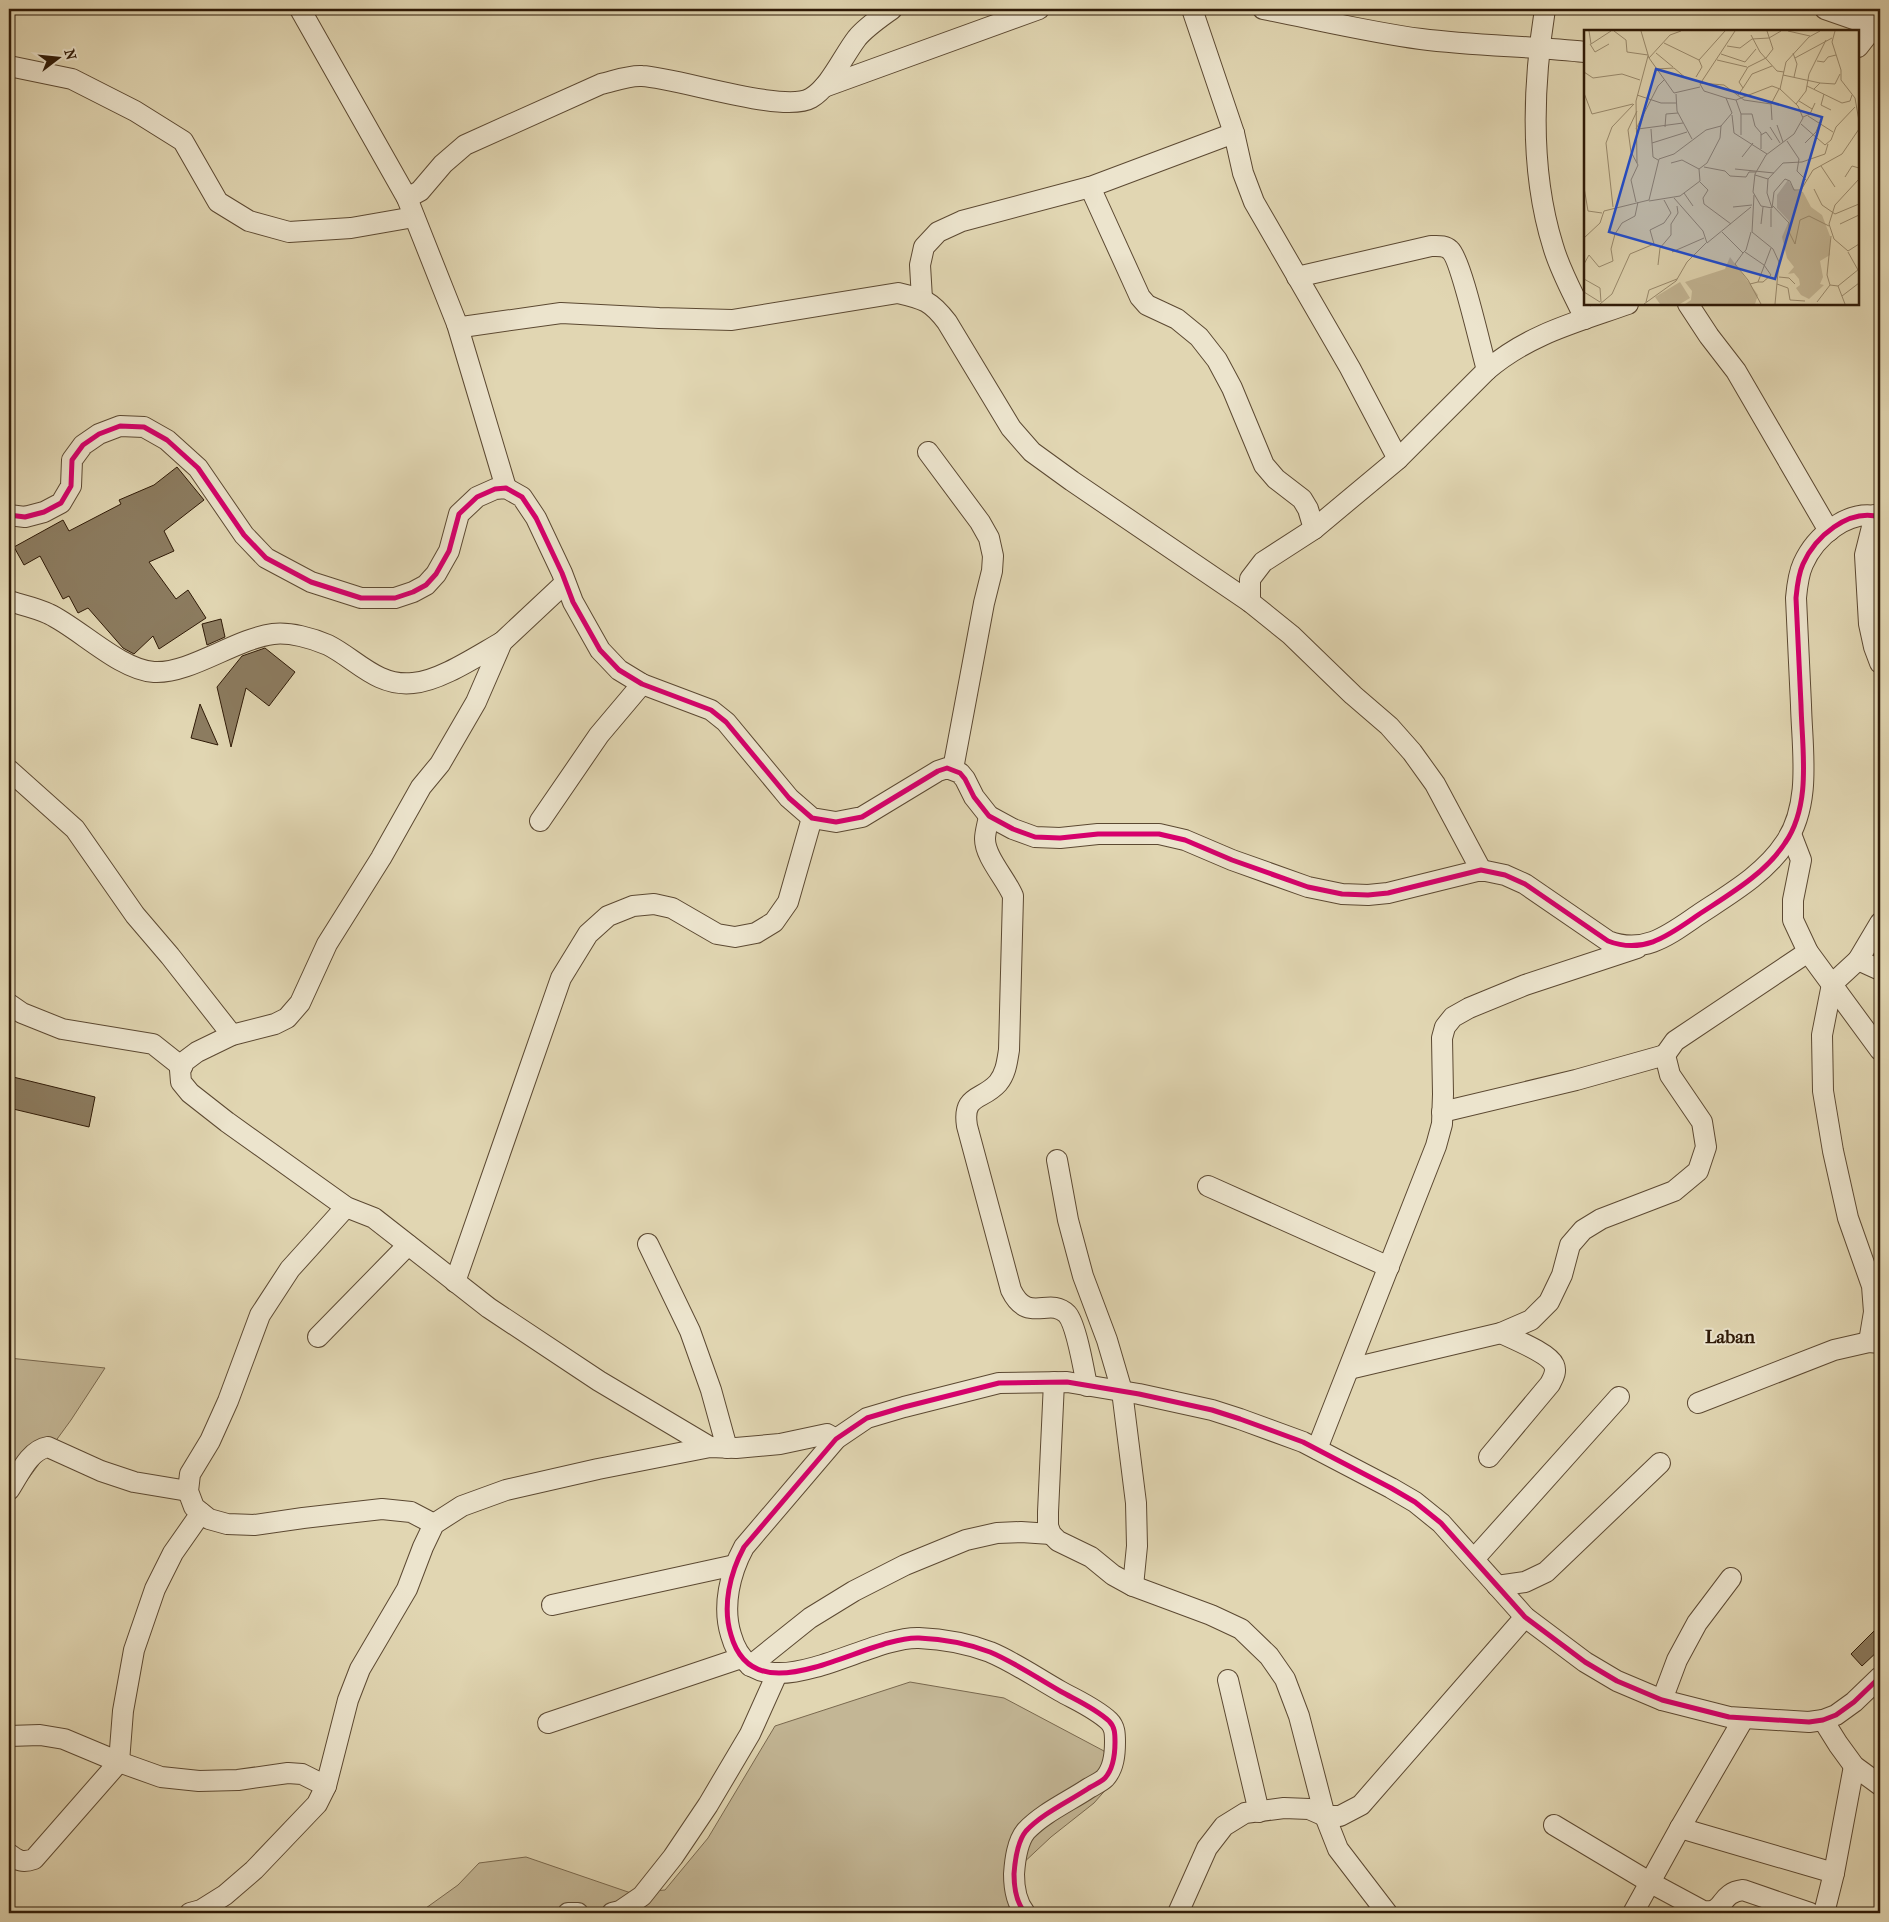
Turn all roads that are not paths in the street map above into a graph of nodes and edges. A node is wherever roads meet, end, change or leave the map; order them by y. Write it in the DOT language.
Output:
graph roads {
  1 [pos="300,9"];
  2 [pos="892,9"];
  3 [pos="1039,9"];
  4 [pos="1192,9"];
  5 [pos="1262,9"];
  6 [pos="1545,9"];
  7 [pos="1825,9"];
  8 [pos="1877,22"];
  9 [pos="1859,46"];
  10 [pos="1539,47"];
  11 [pos="1584,52"];
  12 [pos="9,66"];
  13 [pos="824,87"];
  14 [pos="1234,133"];
  15 [pos="1090,187"];
  16 [pos="407,198"];
  17 [pos="414,217"];
  18 [pos="1297,277"];
  19 [pos="922,299"];
  20 [pos="1625,305"];
  21 [pos="1689,305"];
  22 [pos="1585,319"];
  23 [pos="457,324"];
  24 [pos="1487,370"];
  25 [pos="928,452"];
  26 [pos="1398,459"];
  27 [pos="506,488"];
  28 [pos="9,515"];
  29 [pos="1877,516"];
  30 [pos="1314,529"];
  31 [pos="1829,531"];
  32 [pos="565,583"];
  33 [pos="9,601"];
  34 [pos="1250,602"];
  35 [pos="502,642"];
  36 [pos="1880,663"];
  37 [pos="642,684"];
  38 [pos="953,769"];
  39 [pos="9,770"];
  40 [pos="990,816"];
  41 [pos="812,818"];
  42 [pos="540,821"];
  43 [pos="1791,834"];
  44 [pos="1481,870"];
  45 [pos="1880,923"];
  46 [pos="1645,945"];
  47 [pos="1808,952"];
  48 [pos="1858,960"];
  49 [pos="1880,970"];
  50 [pos="1832,984"];
  51 [pos="9,1004"];
  52 [pos="232,1035"];
  53 [pos="1880,1050"];
  54 [pos="1665,1055"];
  55 [pos="182,1067"];
  56 [pos="1442,1112"];
  57 [pos="1057,1160"];
  58 [pos="1208,1186"];
  59 [pos="346,1206"];
  60 [pos="648,1244"];
  61 [pos="408,1245"];
  62 [pos="1389,1267"];
  63 [pos="455,1282"];
  64 [pos="1501,1333"];
  65 [pos="318,1337"];
  66 [pos="1874,1342"];
  67 [pos="1348,1369"];
  68 [pos="1054,1382"];
  69 [pos="1087,1386"];
  70 [pos="1122,1391"];
  71 [pos="1619,1397"];
  72 [pos="1698,1403"];
  73 [pos="836,1439"];
  74 [pos="719,1447"];
  75 [pos="1317,1449"];
  76 [pos="1489,1458"];
  77 [pos="1660,1464"];
  78 [pos="9,1490"];
  79 [pos="188,1491"];
  80 [pos="201,1513"];
  81 [pos="434,1524"];
  82 [pos="1051,1534"];
  83 [pos="1474,1559"];
  84 [pos="735,1565"];
  85 [pos="1730,1578"];
  86 [pos="1133,1586"];
  87 [pos="1497,1586"];
  88 [pos="552,1605"];
  89 [pos="1525,1616"];
  90 [pos="746,1662"];
  91 [pos="777,1674"];
  92 [pos="1880,1677"];
  93 [pos="1228,1680"];
  94 [pos="1662,1700"];
  95 [pos="1744,1718"];
  96 [pos="1823,1720"];
  97 [pos="548,1723"];
  98 [pos="9,1736"];
  99 [pos="119,1762"];
  100 [pos="1854,1766"];
  101 [pos="1880,1785"];
  102 [pos="326,1786"];
  103 [pos="1259,1812"];
  104 [pos="1325,1816"];
  105 [pos="1554,1825"];
  106 [pos="1680,1828"];
  107 [pos="9,1854"];
  108 [pos="1834,1873"];
  109 [pos="1651,1883"];
  110 [pos="190,1913"];
  111 [pos="568,1913"];
  112 [pos="578,1913"];
  113 [pos="612,1913"];
  114 [pos="1025,1913"];
  115 [pos="1178,1913"];
  116 [pos="1388,1913"];
  117 [pos="1633,1913"];
  118 [pos="1810,1913"];
  119 [pos="1824,1913"];
  1 -- 16 [label="street"];
  2 -- 13 [label="street"];
  3 -- 13 [label="street"];
  4 -- 14 [label="street"];
  5 -- 10 [label="street"];
  6 -- 10 [label="street"];
  7 -- 8 [label="street"];
  8 -- 9 [label="street"];
  10 -- 11 [label="street"];
  10 -- 22 [label="street"];
  12 -- 17 [label="street"];
  13 -- 16 [label="street"];
  14 -- 15 [label="street"];
  14 -- 18 [label="street"];
  15 -- 19 [label="street"];
  15 -- 30 [label="street"];
  16 -- 17 [label="street"];
  17 -- 23 [label="street"];
  18 -- 24 [label="street"];
  18 -- 26 [label="street"];
  19 -- 23 [label="street"];
  19 -- 34 [label="street"];
  20 -- 22 [label="street"];
  21 -- 31 [label="street"];
  22 -- 24 [label="street"];
  23 -- 27 [label="street"];
  24 -- 26 [label="street"];
  25 -- 38 [label="street"];
  26 -- 30 [label="street"];
  27 -- 28 [label="street"];
  27 -- 32 [label="street"];
  29 -- 31 [label="street"];
  29 -- 36 [label="street"];
  30 -- 34 [label="street"];
  31 -- 43 [label="street"];
  32 -- 35 [label="street"];
  32 -- 37 [label="street"];
  33 -- 35 [label="street"];
  34 -- 44 [label="street"];
  35 -- 52 [label="street"];
  37 -- 41 [label="street"];
  37 -- 42 [label="street"];
  38 -- 40 [label="street"];
  38 -- 41 [label="street"];
  39 -- 52 [label="street"];
  40 -- 44 [label="street"];
  40 -- 69 [label="street"];
  41 -- 63 [label="street"];
  43 -- 46 [label="street"];
  43 -- 47 [label="street"];
  44 -- 46 [label="street"];
  45 -- 48 [label="street"];
  46 -- 56 [label="street"];
  47 -- 50 [label="street"];
  47 -- 54 [label="street"];
  48 -- 49 [label="street"];
  48 -- 50 [label="street"];
  50 -- 53 [label="street"];
  50 -- 66 [label="street"];
  51 -- 55 [label="street"];
  52 -- 55 [label="street"];
  54 -- 56 [label="street"];
  54 -- 64 [label="street"];
  55 -- 59 [label="street"];
  56 -- 62 [label="street"];
  57 -- 70 [label="street"];
  58 -- 62 [label="street"];
  59 -- 61 [label="street"];
  59 -- 79 [label="street"];
  60 -- 74 [label="street"];
  61 -- 63 [label="street"];
  61 -- 65 [label="street"];
  62 -- 67 [label="street"];
  63 -- 74 [label="street"];
  64 -- 67 [label="street"];
  64 -- 76 [label="street"];
  66 -- 72 [label="street"];
  67 -- 75 [label="street"];
  68 -- 69 [label="street"];
  68 -- 73 [label="street"];
  68 -- 82 [label="street"];
  69 -- 70 [label="street"];
  70 -- 75 [label="street"];
  70 -- 86 [label="street"];
  71 -- 83 [label="street"];
  73 -- 74 [label="street"];
  73 -- 84 [label="street"];
  74 -- 81 [label="street"];
  75 -- 83 [label="street"];
  77 -- 87 [label="street"];
  78 -- 79 [label="street"];
  79 -- 80 [label="street"];
  80 -- 81 [label="street"];
  80 -- 99 [label="street"];
  81 -- 102 [label="street"];
  82 -- 86 [label="street"];
  82 -- 90 [label="street"];
  83 -- 87 [label="street"];
  84 -- 88 [label="street"];
  84 -- 90 [label="street"];
  85 -- 94 [label="street"];
  86 -- 104 [label="street"];
  87 -- 89 [label="street"];
  89 -- 94 [label="street"];
  89 -- 104 [label="street"];
  90 -- 91 [label="street"];
  90 -- 97 [label="street"];
  91 -- 113 [label="street"];
  91 -- 114 [label="street"];
  92 -- 96 [label="street"];
  93 -- 103 [label="street"];
  94 -- 95 [label="street"];
  95 -- 96 [label="street"];
  95 -- 106 [label="street"];
  96 -- 100 [label="street"];
  98 -- 99 [label="street"];
  99 -- 102 [label="street"];
  99 -- 107 [label="street"];
  100 -- 101 [label="street"];
  100 -- 108 [label="street"];
  102 -- 110 [label="street"];
  103 -- 104 [label="street"];
  103 -- 115 [label="street"];
  104 -- 116 [label="street"];
  105 -- 109 [label="street"];
  106 -- 108 [label="street"];
  106 -- 109 [label="street"];
  108 -- 119 [label="street"];
  109 -- 117 [label="street"];
  109 -- 118 [label="street"];
  111 -- 112 [label="street"];
}
